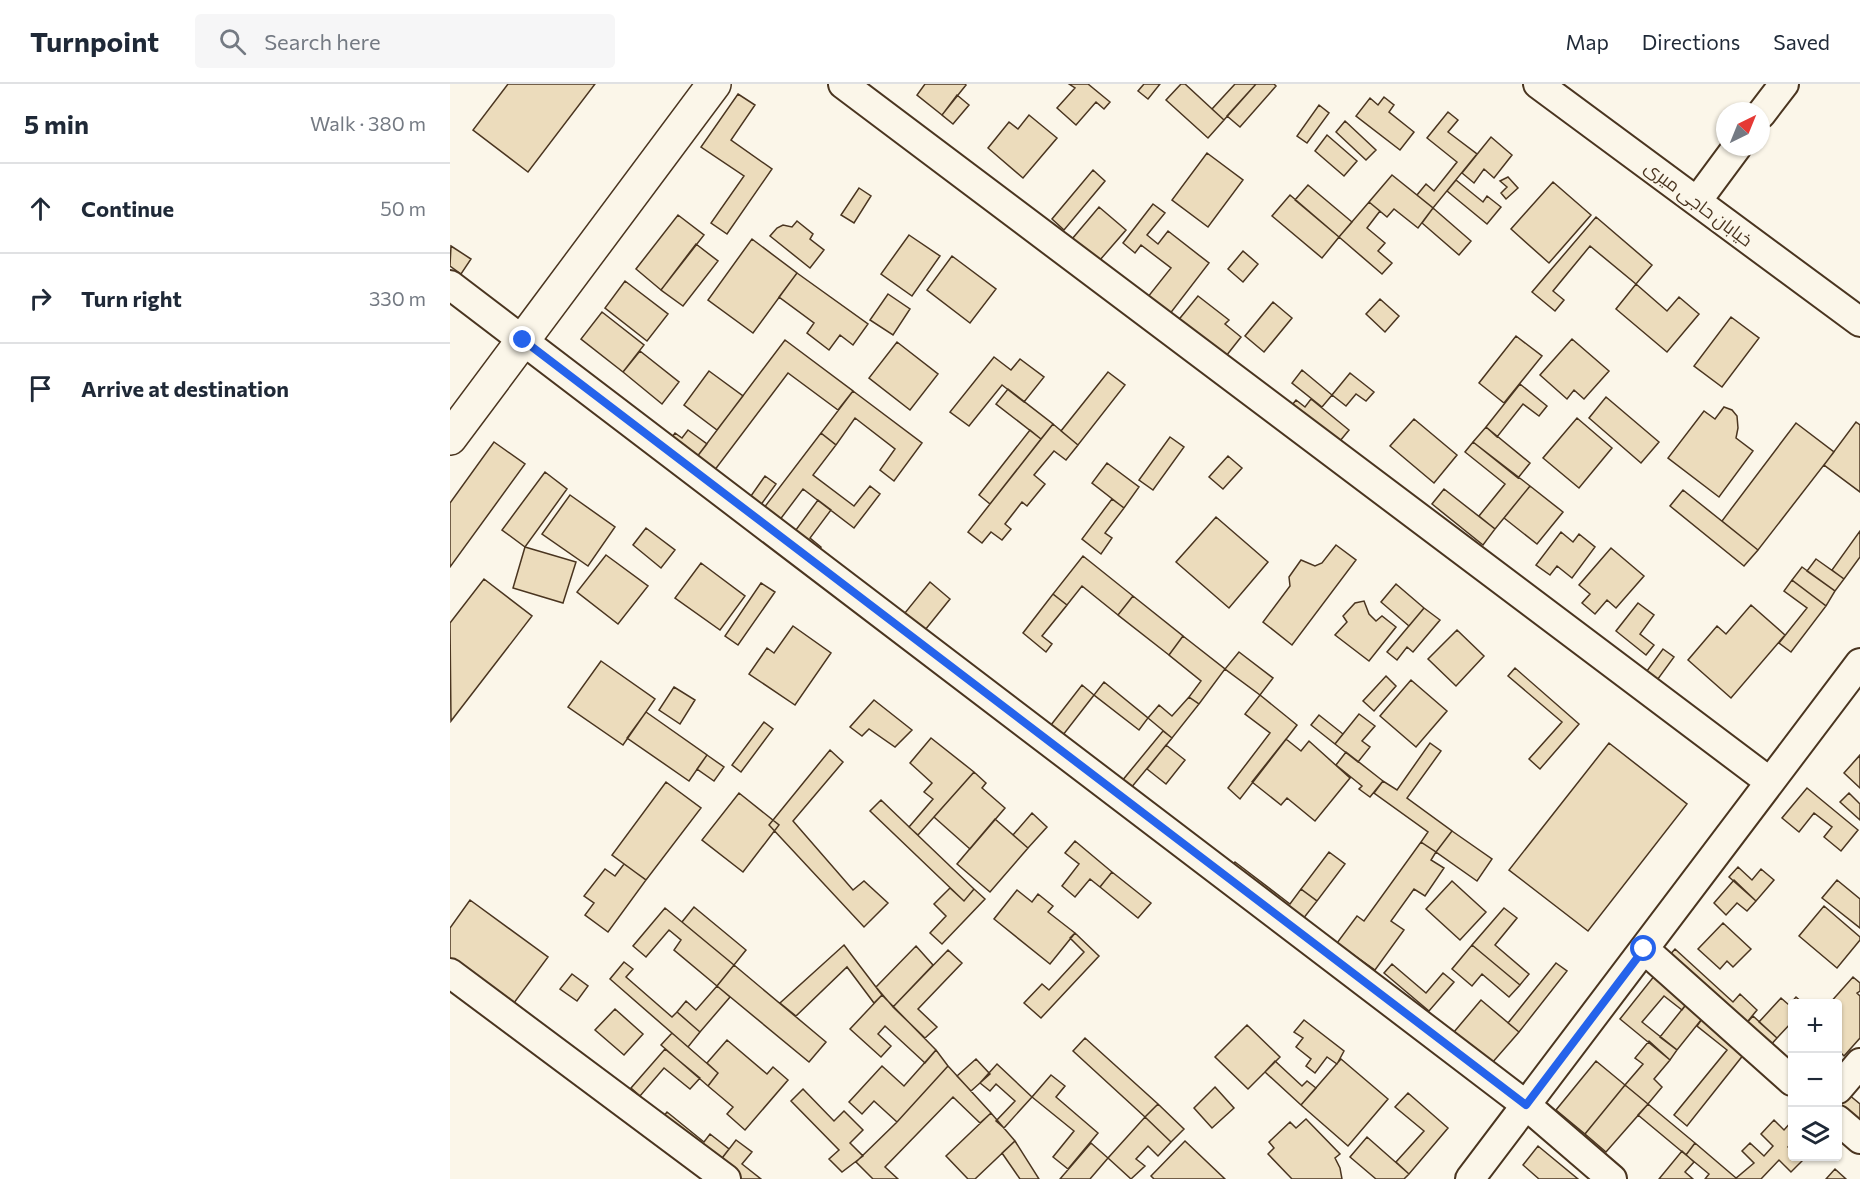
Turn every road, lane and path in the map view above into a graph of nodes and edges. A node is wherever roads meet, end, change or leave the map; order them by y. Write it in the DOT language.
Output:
graph roads {
  1 [pos="714,84"];
  2 [pos="843,84"];
  3 [pos="1538,84"];
  4 [pos="1784,84"];
  5 [pos="1770,102"];
  6 [pos="1730,156"];
  7 [pos="1697,201"];
  8 [pos="450,285"];
  9 [pos="1860,322"];
  10 [pos="523,340"];
  11 [pos="450,438"];
  12 [pos="1860,663"];
  13 [pos="1770,782"];
  14 [pos="1644,949"];
  15 [pos="450,973"];
  16 [pos="1860,1063"];
  17 [pos="1788,1077"];
  18 [pos="1842,1084"];
  19 [pos="1526,1105"];
  20 [pos="1842,1123"];
  21 [pos="1860,1139"];
  22 [pos="726,1179"];
  23 [pos="1470,1179"];
  24 [pos="1612,1179"];
  1 -- 10 [label="main road"];
  2 -- 13 [label="street"];
  3 -- 7 [label="street, خیابان حاجی میری"];
  4 -- 5 [label="street"];
  6 -- 7 [label="street"];
  7 -- 9 [label="street, خیابان حاجی میری"];
  8 -- 10 [label="street"];
  10 -- 11 [label="main road"];
  10 -- 19 [label="street"];
  12 -- 13 [label="street"];
  13 -- 14 [label="street"];
  14 -- 17 [label="street"];
  14 -- 19 [label="street"];
  15 -- 22 [label="street"];
  16 -- 18 [label="street"];
  19 -- 23 [label="street"];
  19 -- 24 [label="street"];
  20 -- 21 [label="street"];
}
